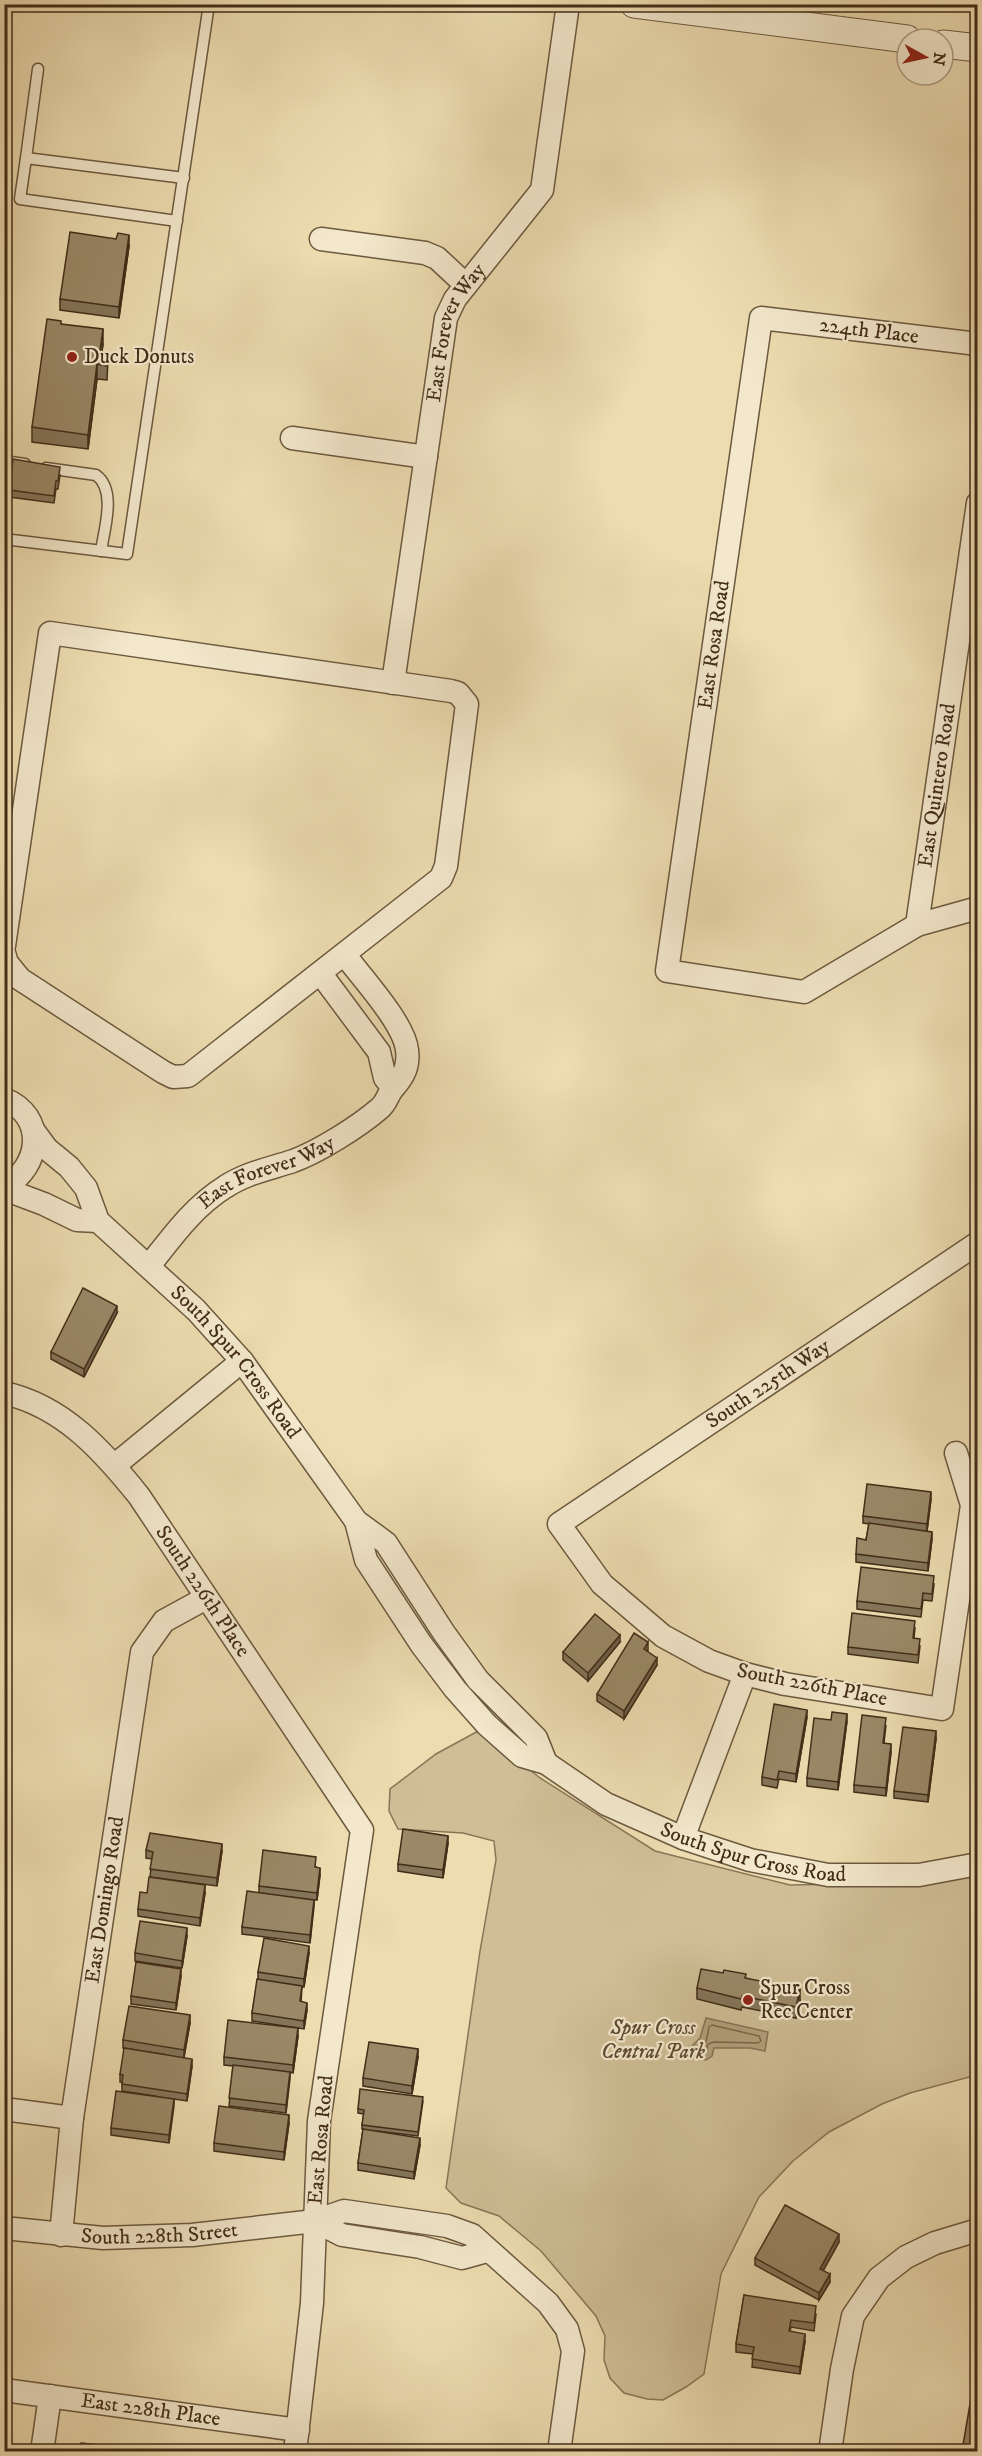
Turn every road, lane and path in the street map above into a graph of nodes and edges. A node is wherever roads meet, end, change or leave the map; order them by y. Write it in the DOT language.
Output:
graph roads {
  1 [pos="209,4"];
  2 [pos="568,4"];
  3 [pos="634,4"];
  4 [pos="895,37"];
  5 [pos="955,45"];
  6 [pos="978,48"];
  7 [pos="38,69"];
  8 [pos="26,158"];
  9 [pos="184,178"];
  10 [pos="177,221"];
  11 [pos="321,239"];
  12 [pos="466,285"];
  13 [pos="760,318"];
  14 [pos="978,344"];
  15 [pos="292,438"];
  16 [pos="426,457"];
  17 [pos="4,461"];
  18 [pos="978,503"];
  19 [pos="4,539"];
  20 [pos="101,551"];
  21 [pos="974,555"];
  22 [pos="393,683"];
  23 [pos="978,908"];
  24 [pos="917,925"];
  25 [pos="4,946"];
  26 [pos="4,953"];
  27 [pos="345,955"];
  28 [pos="321,974"];
  29 [pos="393,1088"];
  30 [pos="4,1099"];
  31 [pos="33,1130"];
  32 [pos="4,1188"];
  33 [pos="98,1221"];
  34 [pos="978,1243"];
  35 [pos="149,1266"];
  36 [pos="242,1361"];
  37 [pos="4,1393"];
  38 [pos="956,1453"];
  39 [pos="115,1466"];
  40 [pos="559,1524"];
  41 [pos="970,1581"];
  42 [pos="206,1598"];
  43 [pos="745,1674"];
  44 [pos="362,1830"];
  45 [pos="683,1838"];
  46 [pos="978,1864"];
  47 [pos="4,2109"];
  48 [pos="72,2118"];
  49 [pos="315,2222"];
  50 [pos="424,2222"];
  51 [pos="4,2228"];
  52 [pos="978,2230"];
  53 [pos="61,2235"];
  54 [pos="420,2247"];
  55 [pos="487,2250"];
  56 [pos="4,2390"];
  57 [pos="50,2396"];
  58 [pos="297,2441"];
  59 [pos="42,2451"];
  60 [pos="559,2451"];
  61 [pos="830,2451"];
  1 -- 9 [label="lane"];
  2 -- 12 [label="street, East Forever Way"];
  3 -- 4 [label="street"];
  5 -- 6 [label="street"];
  7 -- 8 [label="lane"];
  8 -- 9 [label="lane"];
  8 -- 10 [label="lane"];
  9 -- 10 [label="lane"];
  10 -- 20 [label="lane"];
  11 -- 12 [label="street"];
  12 -- 16 [label="street, East Forever Way"];
  13 -- 14 [label="street, 224th Place"];
  13 -- 24 [label="street, East Rosa Road"];
  15 -- 16 [label="street"];
  16 -- 22 [label="street, East Forever Way"];
  17 -- 20 [label="lane"];
  18 -- 21 [label="street, East Quintero Road"];
  19 -- 20 [label="lane"];
  21 -- 24 [label="street, East Quintero Road"];
  22 -- 25 [label="street"];
  22 -- 27 [label="street"];
  23 -- 24 [label="street"];
  26 -- 28 [label="street"];
  27 -- 28 [label="street"];
  27 -- 29 [label="street, East Forever Way"];
  28 -- 29 [label="street"];
  29 -- 35 [label="street, East Forever Way"];
  30 -- 31 [label="street, South Spur Cross Road"];
  31 -- 32 [label="street"];
  31 -- 33 [label="street, South Spur Cross Road"];
  32 -- 33 [label="street"];
  33 -- 35 [label="street, South Spur Cross Road"];
  34 -- 40 [label="street, South 225th Way"];
  35 -- 36 [label="street, South Spur Cross Road"];
  36 -- 39 [label="street"];
  36 -- 45 [label="street, South Spur Cross Road"];
  37 -- 39 [label="street, South 226th Place"];
  38 -- 41 [label="street"];
  39 -- 42 [label="street, South 226th Place"];
  40 -- 43 [label="street, South 226th Place"];
  41 -- 43 [label="street, South 226th Place"];
  42 -- 44 [label="street, South 226th Place"];
  42 -- 48 [label="street, East Domingo Road"];
  43 -- 45 [label="street"];
  44 -- 49 [label="street, East Rosa Road"];
  45 -- 46 [label="street, South Spur Cross Road"];
  47 -- 48 [label="street"];
  48 -- 53 [label="street, East Domingo Road"];
  49 -- 50 [label="street, South 228th Street"];
  49 -- 53 [label="street, South 228th Street"];
  49 -- 54 [label="street"];
  49 -- 58 [label="street, East Rosa Road"];
  50 -- 54 [label="street"];
  50 -- 55 [label="street, South 228th Street"];
  51 -- 53 [label="street, South 228th Street"];
  52 -- 61 [label="street"];
  54 -- 55 [label="street"];
  55 -- 60 [label="street, South 228th Street"];
  56 -- 57 [label="street, East 228th Place"];
  57 -- 58 [label="street, East 228th Place"];
  57 -- 59 [label="street"];
}
